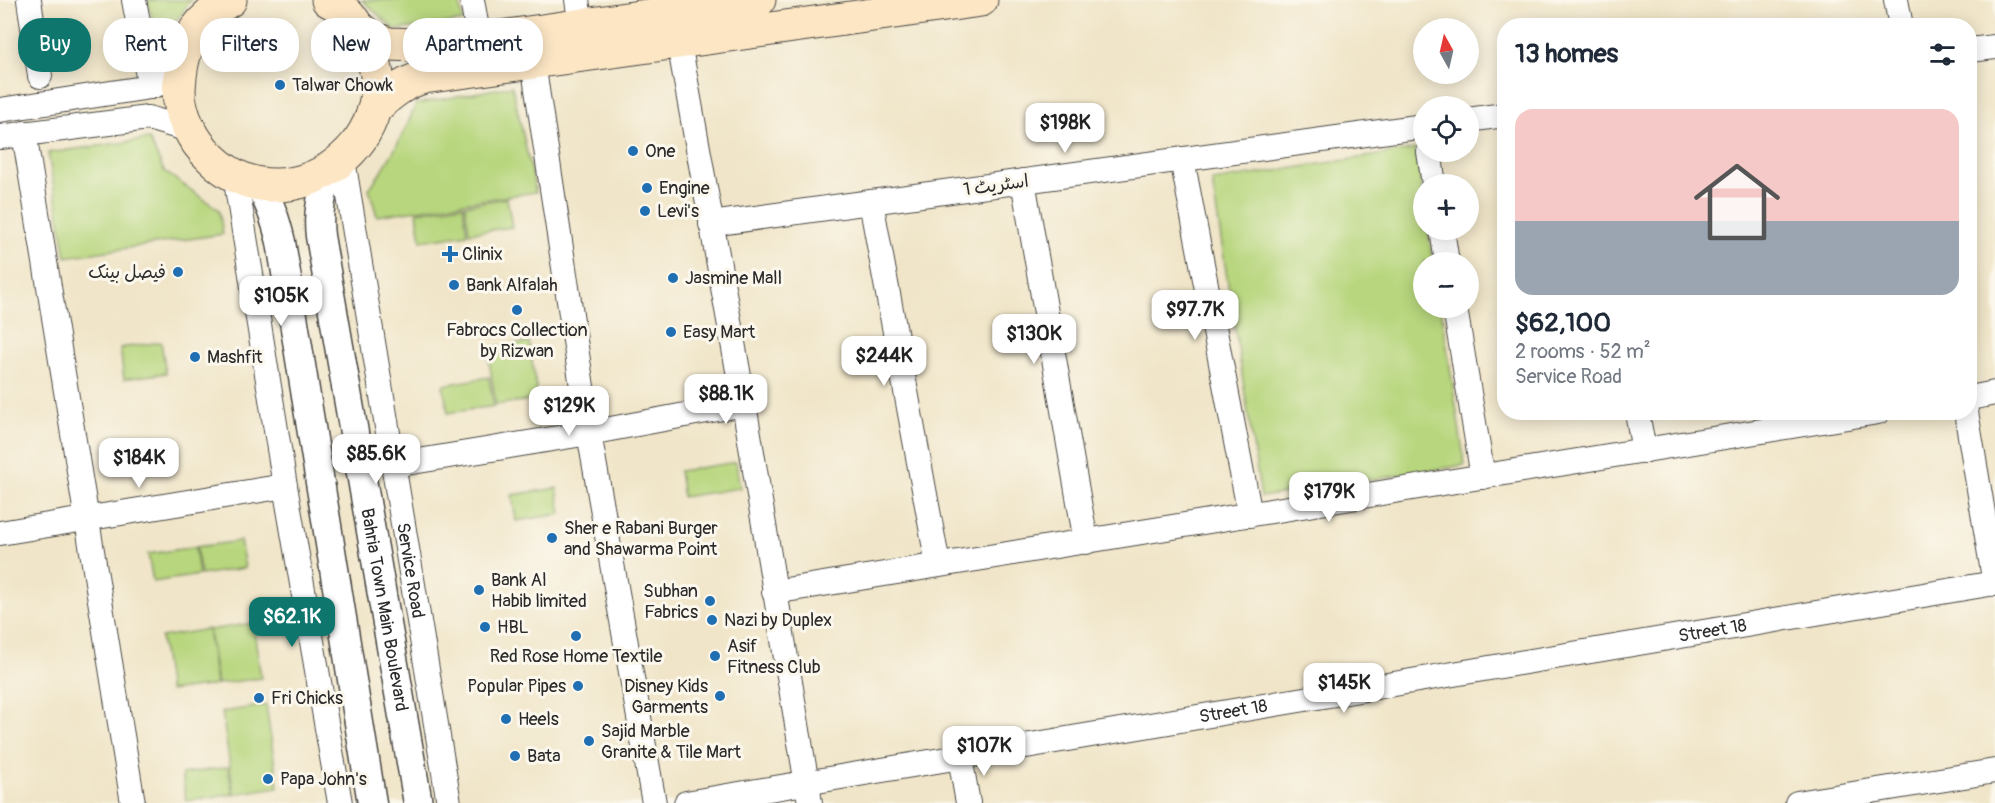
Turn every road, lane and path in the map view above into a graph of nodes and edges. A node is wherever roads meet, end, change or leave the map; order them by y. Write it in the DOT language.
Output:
graph roads {
  1 [pos="29,0"];
  2 [pos="134,0"];
  3 [pos="328,0"];
  4 [pos="472,0"];
  5 [pos="759,0"];
  6 [pos="981,0"];
  7 [pos="1896,0"];
  8 [pos="218,3"];
  9 [pos="579,13"];
  10 [pos="351,18"];
  11 [pos="475,18"];
  12 [pos="1899,18"];
  13 [pos="543,23"];
  14 [pos="676,27"];
  15 [pos="188,42"];
  16 [pos="1995,47"];
  17 [pos="1977,49"];
  18 [pos="543,60"];
  19 [pos="173,72"];
  20 [pos="180,72"];
  21 [pos="376,72"];
  22 [pos="472,72"];
  23 [pos="533,72"];
  24 [pos="40,76"];
  25 [pos="150,87"];
  26 [pos="374,109"];
  27 [pos="0,110"];
  28 [pos="1497,116"];
  29 [pos="1479,118"];
  30 [pos="1413,128"];
  31 [pos="189,130"];
  32 [pos="12,135"];
  33 [pos="1182,159"];
  34 [pos="337,164"];
  35 [pos="246,178"];
  36 [pos="1023,181"];
  37 [pos="871,202"];
  38 [pos="711,224"];
  39 [pos="1457,318"];
  40 [pos="1995,393"];
  41 [pos="1977,397"];
  42 [pos="744,404"];
  43 [pos="1638,420"];
  44 [pos="1793,420"];
  45 [pos="1967,420"];
  46 [pos="589,433"];
  47 [pos="1644,451"];
  48 [pos="394,465"];
  49 [pos="1483,477"];
  50 [pos="285,486"];
  51 [pos="1250,515"];
  52 [pos="88,519"];
  53 [pos="0,533"];
  54 [pos="1086,542"];
  55 [pos="938,565"];
  56 [pos="1995,583"];
  57 [pos="774,592"];
  58 [pos="960,757"];
  59 [pos="1995,771"];
  60 [pos="808,793"];
  61 [pos="133,803"];
  62 [pos="340,803"];
  63 [pos="372,803"];
  64 [pos="418,803"];
  65 [pos="449,803"];
  66 [pos="654,803"];
  67 [pos="686,803"];
  68 [pos="968,803"];
  69 [pos="1797,803"];
  1 -- 24 [label="street"];
  2 -- 25 [label="street"];
  3 -- 10 [label="main road"];
  4 -- 11 [label="street"];
  5 -- 14 [label="main road"];
  6 -- 14 [label="main road"];
  7 -- 12 [label="street"];
  8 -- 15 [label="main road"];
  9 -- 13 [label="main road"];
  9 -- 14 [label="main road"];
  14 -- 18 [label="main road"];
  14 -- 38 [label="street"];
  16 -- 17 [label="street"];
  19 -- 25 [label="street"];
  20 -- 31 [label="main road"];
  21 -- 26 [label="main road"];
  22 -- 26 [label="main road"];
  23 -- 46 [label="street"];
  25 -- 27 [label="street"];
  26 -- 34 [label="main road"];
  28 -- 29 [label="street"];
  30 -- 33 [label="street, اسٹریٹ 1"];
  31 -- 32 [label="street"];
  31 -- 35 [label="main road"];
  32 -- 52 [label="street"];
  33 -- 36 [label="street, اسٹریٹ 1"];
  33 -- 51 [label="street"];
  34 -- 35 [label="main road"];
  34 -- 48 [label="street, Service Road"];
  34 -- 64 [label="street, Bahria Town Main Boulevard"];
  35 -- 50 [label="street"];
  35 -- 63 [label="street"];
  36 -- 37 [label="street, اسٹریٹ 1"];
  36 -- 54 [label="street"];
  37 -- 38 [label="street, اسٹریٹ 1"];
  37 -- 55 [label="street"];
  38 -- 42 [label="street"];
  39 -- 49 [label="street"];
  40 -- 41 [label="street"];
  42 -- 46 [label="street"];
  42 -- 57 [label="street"];
  43 -- 47 [label="street"];
  44 -- 47 [label="street"];
  45 -- 56 [label="street"];
  46 -- 48 [label="street"];
  46 -- 66 [label="street"];
  47 -- 49 [label="street"];
  48 -- 65 [label="street, Service Road"];
  49 -- 51 [label="street"];
  50 -- 52 [label="street"];
  50 -- 62 [label="street"];
  51 -- 54 [label="street"];
  52 -- 53 [label="street"];
  52 -- 61 [label="street"];
  54 -- 55 [label="street"];
  55 -- 57 [label="street"];
  56 -- 58 [label="street, Street 18"];
  57 -- 60 [label="street"];
  58 -- 60 [label="street, Street 18"];
  58 -- 68 [label="street"];
  59 -- 69 [label="street"];
  60 -- 67 [label="street, Street 18"];
}
